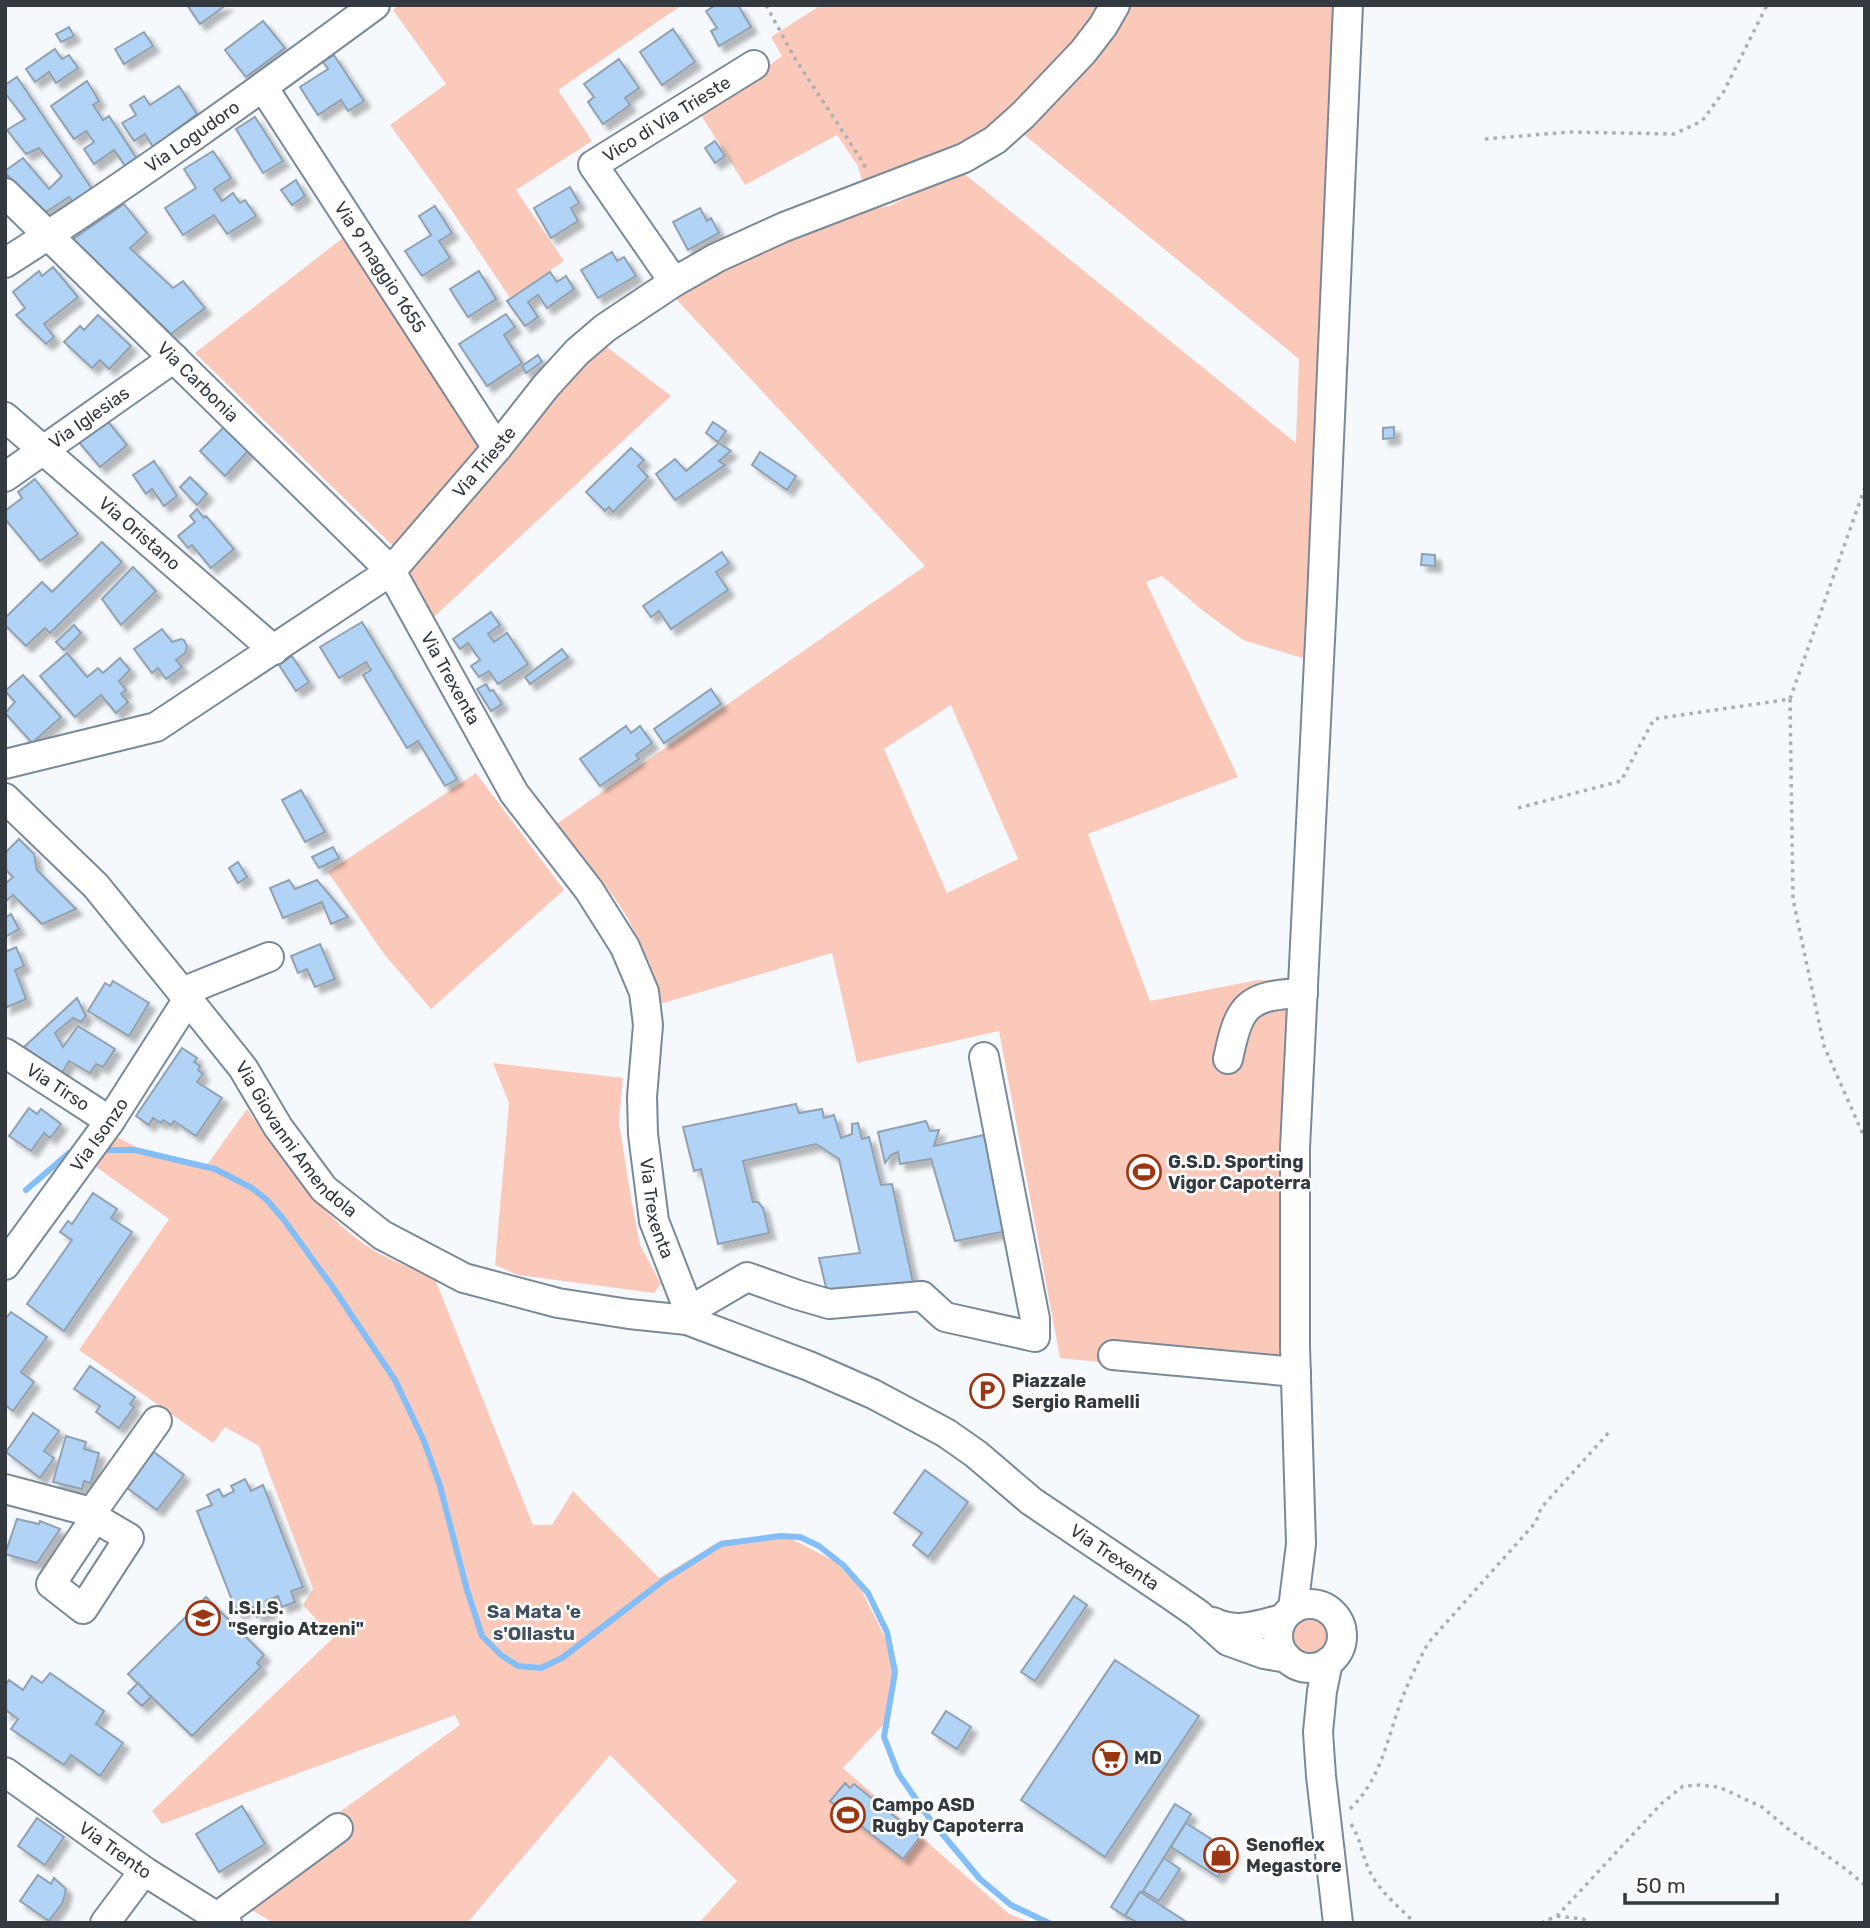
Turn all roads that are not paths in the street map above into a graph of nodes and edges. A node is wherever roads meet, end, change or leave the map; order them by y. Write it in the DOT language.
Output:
graph roads {
  1 [pos="375,5"];
  2 [pos="1115,5"];
  3 [pos="1348,5"];
  4 [pos="754,65"];
  5 [pos="263,87"];
  6 [pos="5,193"];
  7 [pos="49,235"];
  8 [pos="5,263"];
  9 [pos="674,282"];
  10 [pos="174,358"];
  11 [pos="5,417"];
  12 [pos="497,448"];
  13 [pos="44,450"];
  14 [pos="5,477"];
  15 [pos="391,571"];
  16 [pos="274,650"];
  17 [pos="11,756"];
  18 [pos="5,799"];
  19 [pos="269,957"];
  20 [pos="1303,993"];
  21 [pos="185,995"];
  22 [pos="5,1053"];
  23 [pos="984,1057"];
  24 [pos="1228,1059"];
  25 [pos="110,1121"];
  26 [pos="5,1265"];
  27 [pos="688,1315"];
  28 [pos="1113,1355"];
  29 [pos="1296,1372"];
  30 [pos="157,1421"];
  31 [pos="5,1489"];
  32 [pos="1301,1544"];
  33 [pos="1323,1607"];
  34 [pos="1198,1614"];
  35 [pos="1288,1614"];
  36 [pos="1291,1661"];
  37 [pos="1328,1662"];
  38 [pos="1318,1732"];
  39 [pos="5,1772"];
  40 [pos="338,1828"];
  41 [pos="144,1871"];
  42 [pos="222,1920"];
  43 [pos="104,1923"];
  44 [pos="1338,1923"];
  1 -- 5 [label="street, Via Logudoro"];
  2 -- 9 [label="street, Via Trieste"];
  3 -- 20 [label="street"];
  4 -- 9 [label="street, Vico di Via Trieste"];
  5 -- 7 [label="street, Via Logudoro"];
  5 -- 12 [label="street, Via 9 maggio 1655"];
  6 -- 7 [label="street, Via Carbonia"];
  7 -- 8 [label="street, Via Logudoro"];
  7 -- 10 [label="street, Via Carbonia"];
  9 -- 12 [label="street, Via Trieste"];
  10 -- 13 [label="street, Via Iglesias"];
  10 -- 15 [label="street, Via Carbonia"];
  11 -- 13 [label="street, Via Oristano"];
  12 -- 15 [label="street, Via Trieste"];
  13 -- 14 [label="street, Via Iglesias"];
  13 -- 16 [label="street, Via Oristano"];
  15 -- 16 [label="street, Via Trieste"];
  15 -- 27 [label="street, Via Trexenta"];
  16 -- 17 [label="street, Via Trieste"];
  18 -- 21 [label="street, Via Giovanni Amendola"];
  19 -- 21 [label="street"];
  20 -- 24 [label="street"];
  20 -- 29 [label="street"];
  21 -- 25 [label="street, Via Isonzo"];
  21 -- 27 [label="street, Via Giovanni Amendola"];
  22 -- 25 [label="street, Via Tirso"];
  23 -- 27 [label="street"];
  25 -- 26 [label="street, Via Isonzo"];
  27 -- 34 [label="street, Via Trexenta"];
  28 -- 29 [label="street"];
  29 -- 32 [label="street"];
  30 -- 31 [label="street"];
  32 -- 33 [label="street"];
  32 -- 35 [label="street"];
  33 -- 35 [label="street"];
  33 -- 37 [label="street"];
  34 -- 35 [label="street"];
  34 -- 36 [label="street"];
  35 -- 36 [label="street"];
  36 -- 37 [label="street"];
  36 -- 38 [label="street"];
  37 -- 38 [label="street"];
  38 -- 44 [label="street"];
  39 -- 41 [label="street, Via Trento"];
  40 -- 42 [label="street"];
  41 -- 42 [label="street, Via Trento"];
  41 -- 43 [label="street"];
}
